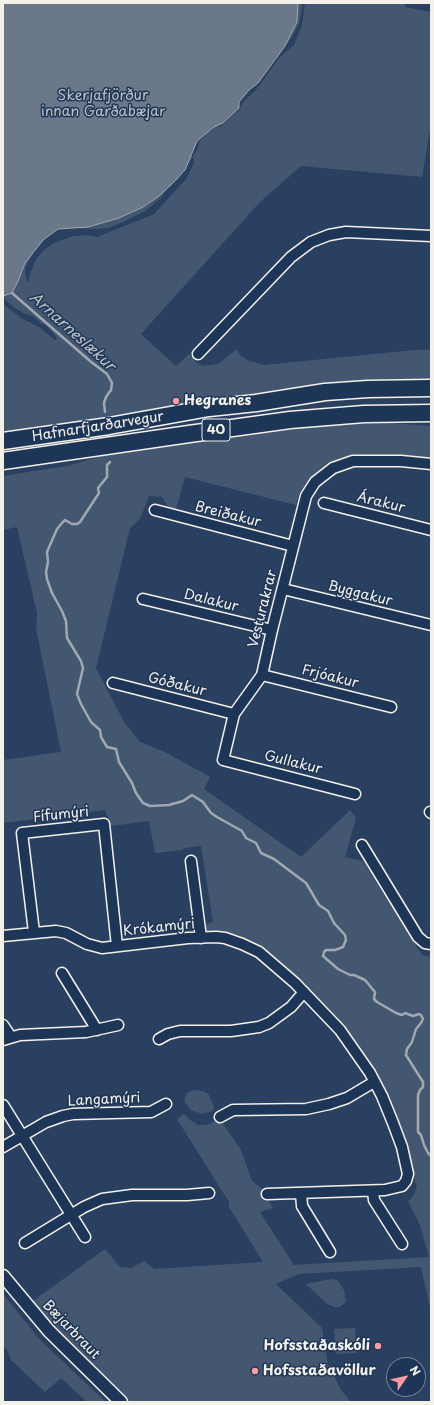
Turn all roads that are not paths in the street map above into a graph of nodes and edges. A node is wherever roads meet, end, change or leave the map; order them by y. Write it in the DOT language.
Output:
graph roads {
  1 [pos="431,236"];
  2 [pos="198,354"];
  3 [pos="431,388"];
  4 [pos="431,413"];
  5 [pos="3,441"];
  6 [pos="3,461"];
  7 [pos="431,464"];
  8 [pos="324,503"];
  9 [pos="155,510"];
  10 [pos="431,530"];
  11 [pos="293,546"];
  12 [pos="283,589"];
  13 [pos="143,599"];
  14 [pos="431,626"];
  15 [pos="272,630"];
  16 [pos="262,675"];
  17 [pos="113,683"];
  18 [pos="391,707"];
  19 [pos="234,714"];
  20 [pos="223,760"];
  21 [pos="355,794"];
  22 [pos="362,845"];
  23 [pos="191,862"];
  24 [pos="34,932"];
  25 [pos="3,936"];
  26 [pos="201,938"];
  27 [pos="431,944"];
  28 [pos="117,946"];
  29 [pos="62,973"];
  30 [pos="304,992"];
  31 [pos="3,1025"];
  32 [pos="118,1025"];
  33 [pos="97,1030"];
  34 [pos="7,1039"];
  35 [pos="159,1039"];
  36 [pos="374,1082"];
  37 [pos="166,1104"];
  38 [pos="3,1105"];
  39 [pos="220,1117"];
  40 [pos="22,1136"];
  41 [pos="3,1147"];
  42 [pos="373,1191"];
  43 [pos="209,1193"];
  44 [pos="301,1193"];
  45 [pos="266,1194"];
  46 [pos="71,1215"];
  47 [pos="85,1237"];
  48 [pos="25,1243"];
  49 [pos="402,1244"];
  50 [pos="330,1252"];
  51 [pos="3,1276"];
  52 [pos="121,1402"];
  1 -- 2 [label="street"];
  3 -- 5 [label="main road, Hafnarfjarðarvegur / 40"];
  4 -- 6 [label="main road, Hafnarfjarðarvegur / 40"];
  7 -- 11 [label="street, Vesturakrar"];
  8 -- 10 [label="street, Árakur"];
  9 -- 11 [label="street, Breiðakur"];
  11 -- 12 [label="street, Vesturakrar"];
  12 -- 14 [label="street, Byggakur"];
  12 -- 15 [label="street, Vesturakrar"];
  13 -- 15 [label="street, Dalakur"];
  15 -- 16 [label="street, Vesturakrar"];
  16 -- 18 [label="street, Frjóakur"];
  16 -- 19 [label="street, Vesturakrar"];
  17 -- 19 [label="street, Góðakur"];
  19 -- 20 [label="street, Vesturakrar"];
  20 -- 21 [label="street, Gullakur"];
  22 -- 27 [label="street"];
  23 -- 26 [label="street"];
  24 -- 25 [label="street, Krókamýri"];
  24 -- 28 [label="street, Krókamýri"];
  24 -- 28 [label="street, Fífumýri"];
  26 -- 28 [label="street, Krókamýri"];
  26 -- 30 [label="street, Krókamýri"];
  29 -- 33 [label="street"];
  30 -- 35 [label="street"];
  30 -- 36 [label="street, Krókamýri"];
  31 -- 34 [label="street"];
  32 -- 33 [label="street"];
  33 -- 34 [label="street"];
  36 -- 39 [label="street"];
  36 -- 42 [label="street, Krókamýri"];
  37 -- 40 [label="street, Langamýri"];
  38 -- 40 [label="street"];
  40 -- 41 [label="street, Langamýri"];
  40 -- 46 [label="street"];
  42 -- 44 [label="street, Krókamýri"];
  42 -- 49 [label="street"];
  43 -- 46 [label="street"];
  44 -- 45 [label="street, Krókamýri"];
  44 -- 50 [label="street"];
  46 -- 47 [label="street"];
  46 -- 48 [label="street"];
  51 -- 52 [label="street, Bæjarbraut"];
}
